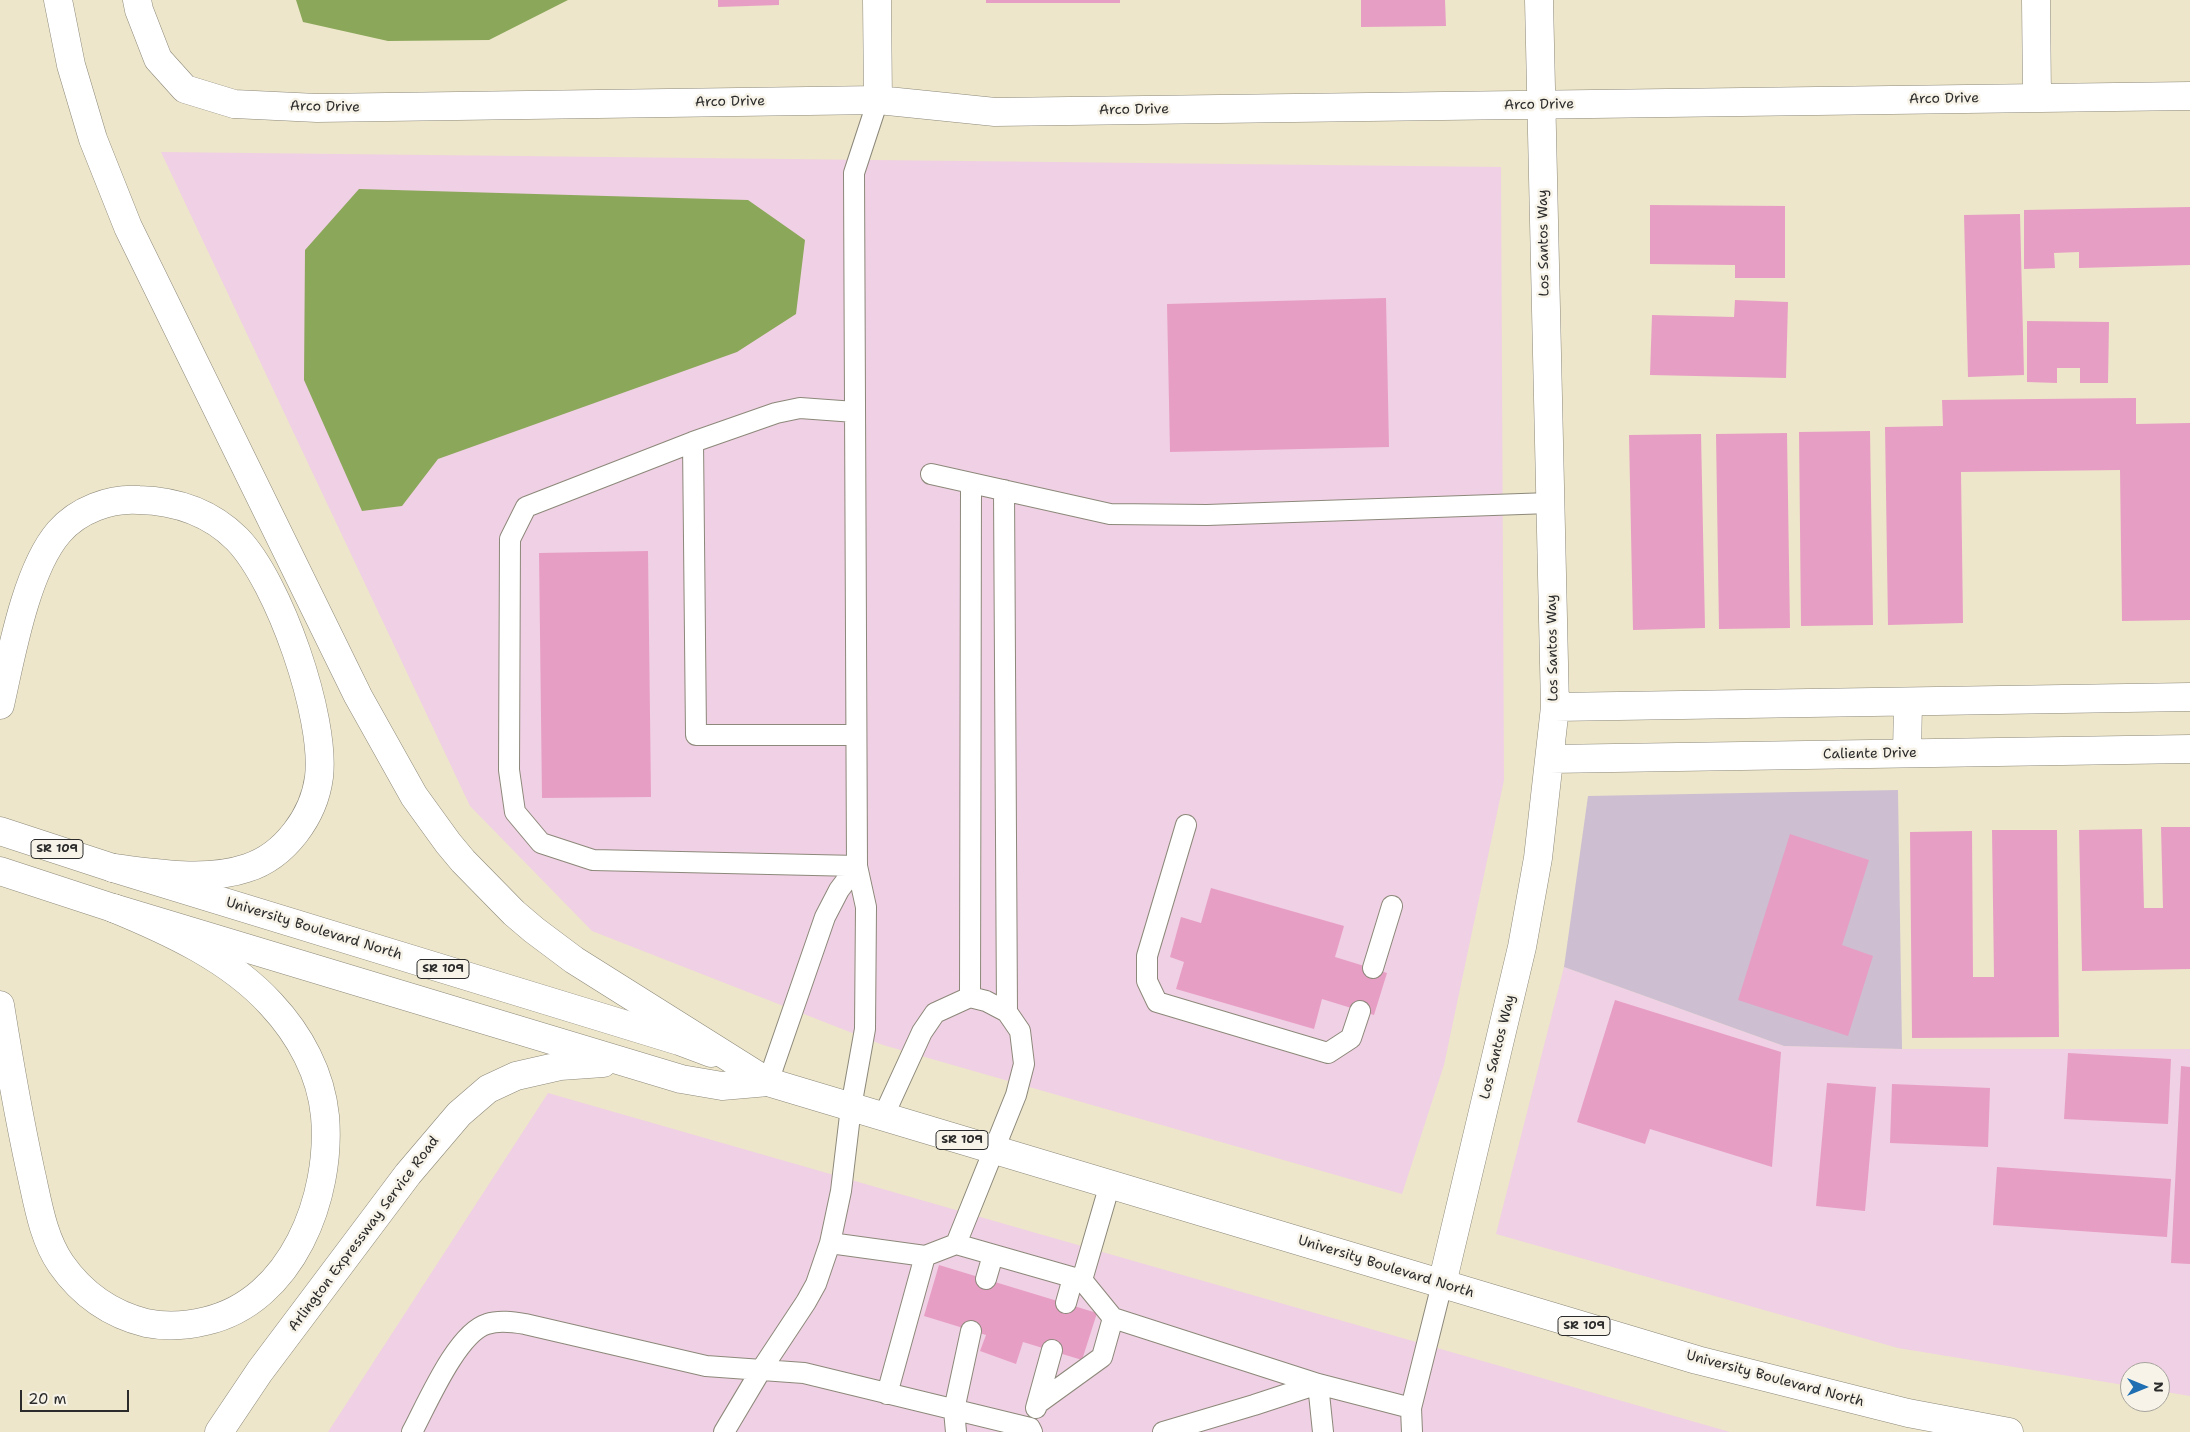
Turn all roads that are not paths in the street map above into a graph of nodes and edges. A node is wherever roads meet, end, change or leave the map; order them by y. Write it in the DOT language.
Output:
graph roads {
  1 [pos="58,0"];
  2 [pos="137,0"];
  3 [pos="877,0"];
  4 [pos="1539,0"];
  5 [pos="2036,0"];
  6 [pos="2190,96"];
  7 [pos="2037,98"];
  8 [pos="878,100"];
  9 [pos="1541,105"];
  10 [pos="855,412"];
  11 [pos="693,442"];
  12 [pos="932,474"];
  13 [pos="971,483"];
  14 [pos="1004,490"];
  15 [pos="1550,503"];
  16 [pos="2190,697"];
  17 [pos="1908,703"];
  18 [pos="0,705"];
  19 [pos="1555,708"];
  20 [pos="856,735"];
  21 [pos="2190,749"];
  22 [pos="1907,753"];
  23 [pos="1550,759"];
  24 [pos="1186,825"];
  25 [pos="0,831"];
  26 [pos="857,866"];
  27 [pos="113,868"];
  28 [pos="0,871"];
  29 [pos="1392,906"];
  30 [pos="113,908"];
  31 [pos="1373,968"];
  32 [pos="970,997"];
  33 [pos="0,1005"];
  34 [pos="1360,1011"];
  35 [pos="1007,1012"];
  36 [pos="628,1064"];
  37 [pos="768,1082"];
  38 [pos="852,1107"];
  39 [pos="883,1117"];
  40 [pos="995,1150"];
  41 [pos="1110,1184"];
  42 [pos="830,1243"];
  43 [pos="956,1244"];
  44 [pos="993,1255"];
  45 [pos="925,1256"];
  46 [pos="986,1279"];
  47 [pos="1077,1279"];
  48 [pos="1442,1284"];
  49 [pos="1066,1303"];
  50 [pos="1113,1318"];
  51 [pos="971,1330"];
  52 [pos="1052,1350"];
  53 [pos="761,1370"];
  54 [pos="1318,1384"];
  55 [pos="887,1394"];
  56 [pos="1037,1404"];
  57 [pos="1412,1408"];
  58 [pos="954,1410"];
  59 [pos="1031,1430"];
  60 [pos="219,1432"];
  61 [pos="412,1432"];
  62 [pos="724,1432"];
  63 [pos="956,1432"];
  64 [pos="1163,1432"];
  65 [pos="1323,1432"];
  66 [pos="1412,1432"];
  67 [pos="2009,1432"];
  1 -- 37 [label="main road"];
  2 -- 8 [label="main road, Arco Drive"];
  3 -- 8 [label="main road"];
  4 -- 9 [label="main road, Los Santos Way"];
  5 -- 7 [label="main road"];
  6 -- 7 [label="main road, Arco Drive"];
  7 -- 9 [label="main road, Arco Drive"];
  8 -- 9 [label="main road, Arco Drive"];
  8 -- 10 [label="lane"];
  9 -- 15 [label="main road, Los Santos Way"];
  10 -- 11 [label="lane"];
  10 -- 20 [label="lane"];
  11 -- 20 [label="lane"];
  11 -- 26 [label="lane"];
  12 -- 13 [label="lane"];
  13 -- 14 [label="lane"];
  13 -- 32 [label="lane"];
  14 -- 15 [label="lane"];
  14 -- 35 [label="lane"];
  15 -- 19 [label="main road, Los Santos Way"];
  16 -- 17 [label="main road"];
  17 -- 19 [label="main road"];
  17 -- 22 [label="main road"];
  18 -- 27 [label="main road"];
  19 -- 23 [label="main road, Los Santos Way"];
  20 -- 26 [label="lane"];
  21 -- 22 [label="main road, Caliente Drive"];
  22 -- 23 [label="main road, Caliente Drive"];
  23 -- 48 [label="main road, Los Santos Way"];
  24 -- 34 [label="lane"];
  25 -- 27 [label="main road, University Boulevard North / SR 109"];
  26 -- 37 [label="lane"];
  26 -- 38 [label="lane"];
  27 -- 37 [label="main road, University Boulevard North / SR 109"];
  28 -- 30 [label="main road, University Boulevard North"];
  29 -- 31 [label="lane"];
  30 -- 33 [label="main road"];
  30 -- 36 [label="main road, University Boulevard North"];
  32 -- 35 [label="lane"];
  32 -- 39 [label="lane"];
  35 -- 40 [label="lane"];
  36 -- 37 [label="main road, University Boulevard North / SR 109"];
  36 -- 60 [label="main road, Arlington Expressway Service Road"];
  37 -- 38 [label="main road, University Boulevard North / SR 109"];
  38 -- 39 [label="main road, University Boulevard North / SR 109"];
  38 -- 42 [label="lane"];
  39 -- 40 [label="main road, University Boulevard North / SR 109"];
  40 -- 41 [label="main road, University Boulevard North / SR 109"];
  40 -- 43 [label="lane"];
  41 -- 47 [label="lane"];
  41 -- 48 [label="main road, University Boulevard North / SR 109"];
  42 -- 45 [label="lane"];
  42 -- 53 [label="lane"];
  43 -- 44 [label="lane"];
  43 -- 45 [label="lane"];
  44 -- 46 [label="lane"];
  44 -- 47 [label="lane"];
  45 -- 55 [label="lane"];
  47 -- 49 [label="lane"];
  47 -- 50 [label="lane"];
  48 -- 57 [label="lane"];
  48 -- 67 [label="main road, University Boulevard North / SR 109"];
  50 -- 54 [label="lane"];
  50 -- 56 [label="lane"];
  51 -- 58 [label="lane"];
  52 -- 56 [label="lane"];
  53 -- 55 [label="lane"];
  53 -- 61 [label="lane"];
  53 -- 62 [label="lane"];
  54 -- 57 [label="lane"];
  54 -- 64 [label="lane"];
  54 -- 65 [label="lane"];
  55 -- 58 [label="lane"];
  56 -- 59 [label="lane"];
  57 -- 66 [label="lane"];
  58 -- 59 [label="lane"];
  58 -- 63 [label="lane"];
}
